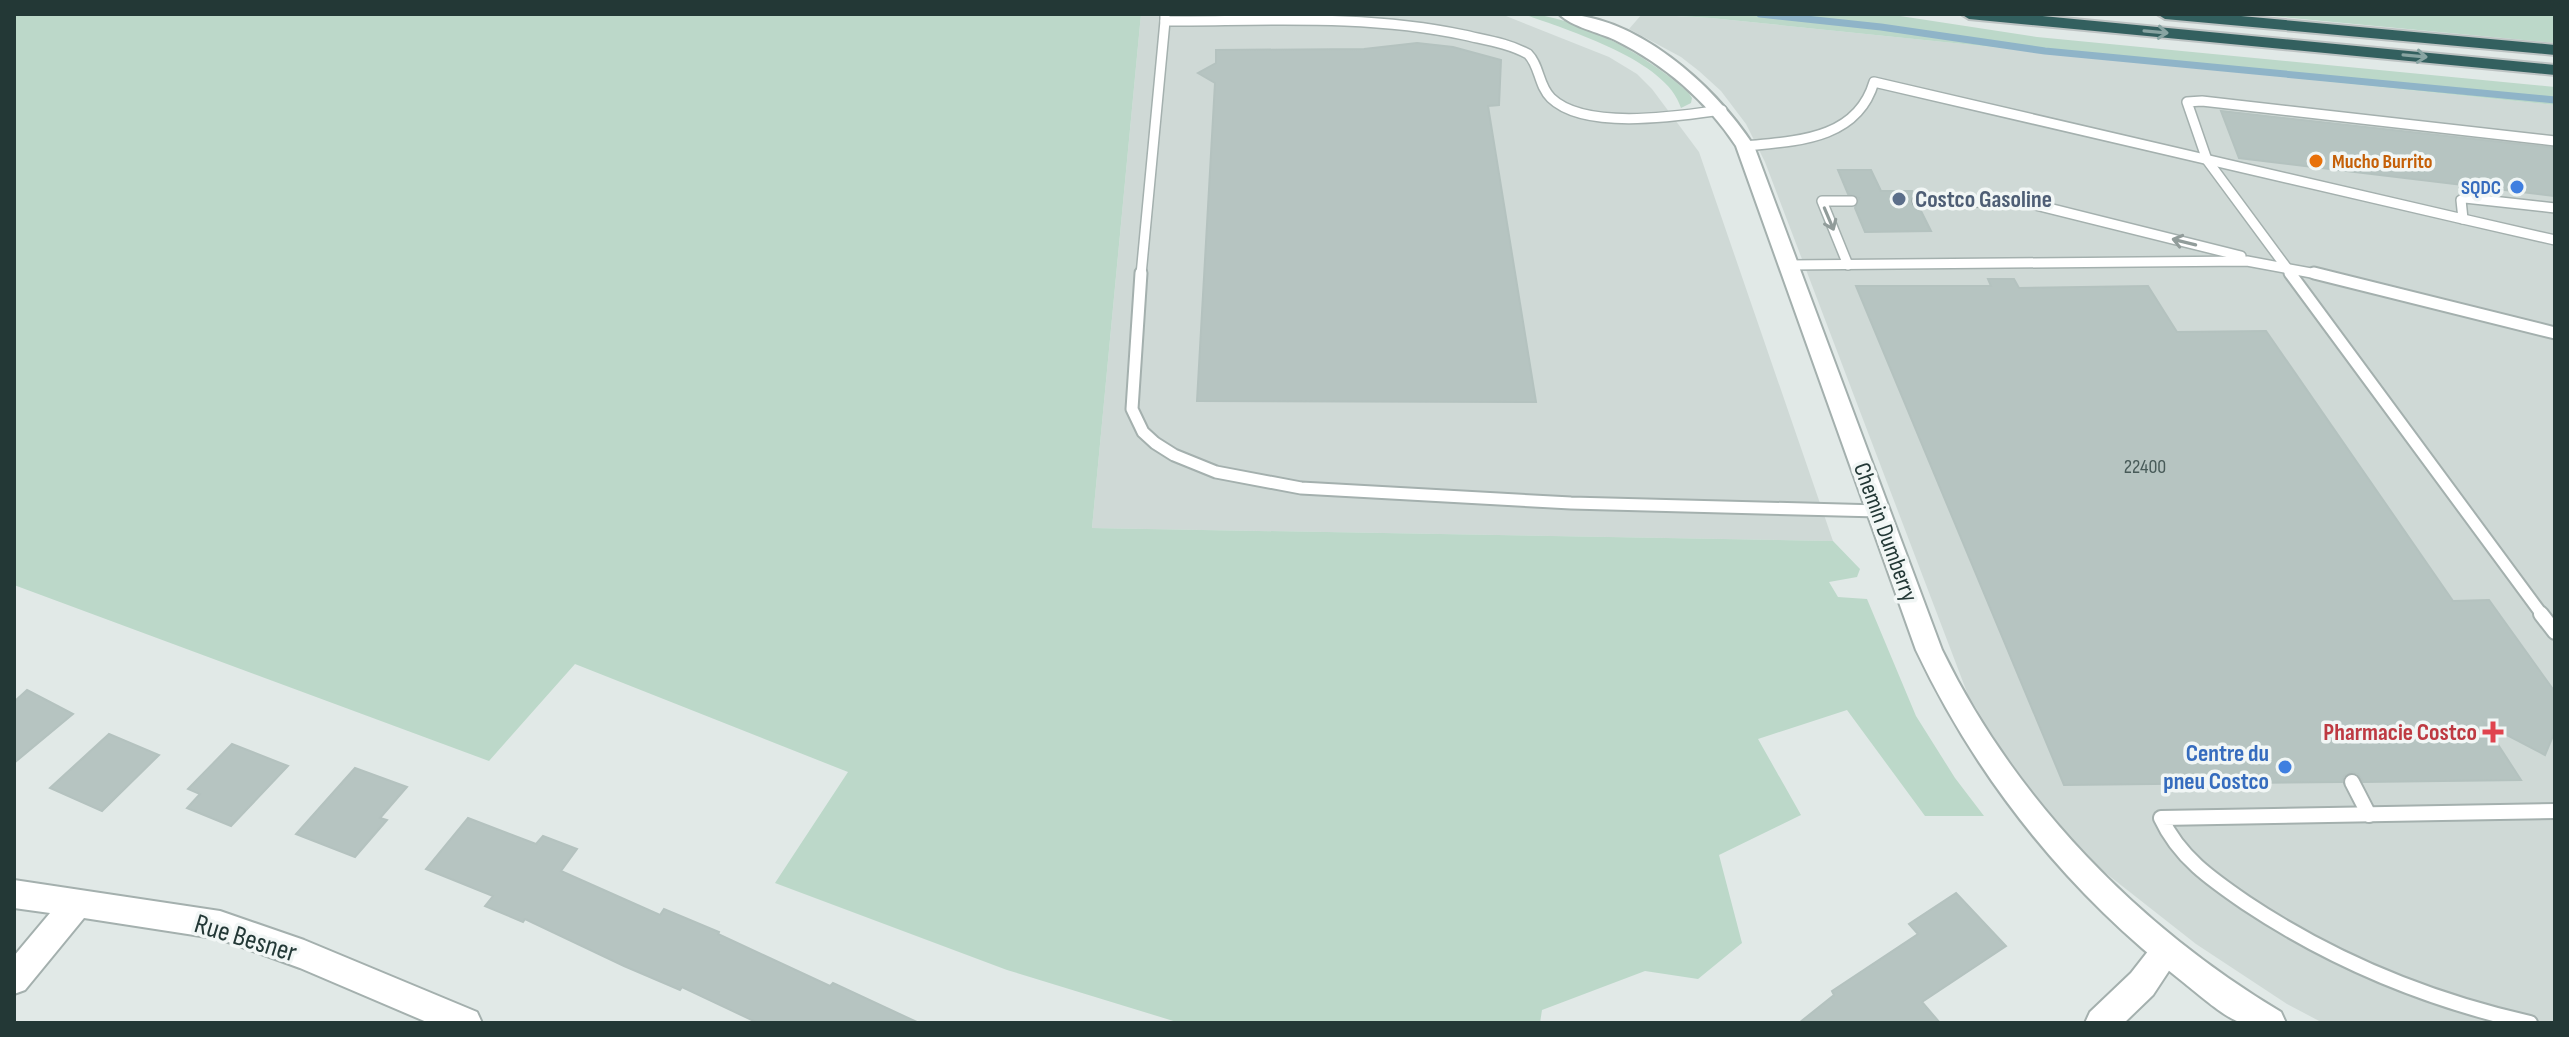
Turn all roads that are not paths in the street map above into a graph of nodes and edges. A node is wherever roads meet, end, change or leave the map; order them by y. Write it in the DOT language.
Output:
graph roads {
  1 [pos="1567,14"];
  2 [pos="1969,14"];
  3 [pos="2165,14"];
  4 [pos="1165,18"];
  5 [pos="2555,50"];
  6 [pos="2555,70"];
  7 [pos="1722,110"];
  8 [pos="2555,141"];
  9 [pos="1745,146"];
  10 [pos="2207,160"];
  11 [pos="1852,201"];
  12 [pos="1917,201"];
  13 [pos="2555,208"];
  14 [pos="2463,219"];
  15 [pos="2555,240"];
  16 [pos="1790,265"];
  17 [pos="1848,265"];
  18 [pos="2287,267"];
  19 [pos="2555,333"];
  20 [pos="1879,511"];
  21 [pos="2555,632"];
  22 [pos="2352,782"];
  23 [pos="2555,811"];
  24 [pos="2369,815"];
  25 [pos="14,894"];
  26 [pos="76,905"];
  27 [pos="2167,951"];
  28 [pos="14,979"];
  29 [pos="466,1023"];
  30 [pos="2101,1023"];
  31 [pos="2270,1023"];
  32 [pos="2530,1023"];
  1 -- 7 [label="street, Chemin Dumberry"];
  2 -- 6 [label="highway, one-way"];
  3 -- 5 [label="highway"];
  4 -- 7 [label="lane"];
  4 -- 20 [label="lane"];
  7 -- 9 [label="street, Chemin Dumberry"];
  8 -- 10 [label="lane"];
  9 -- 10 [label="lane"];
  9 -- 16 [label="street, Chemin Dumberry"];
  10 -- 14 [label="lane"];
  10 -- 18 [label="lane"];
  11 -- 17 [label="lane, one-way"];
  18 -- 12 [label="lane, one-way"];
  13 -- 14 [label="lane"];
  14 -- 15 [label="lane"];
  16 -- 17 [label="lane"];
  16 -- 20 [label="street, Chemin Dumberry"];
  17 -- 18 [label="lane"];
  18 -- 19 [label="lane"];
  18 -- 21 [label="lane"];
  20 -- 27 [label="street, Chemin Dumberry"];
  22 -- 24 [label="lane"];
  23 -- 24 [label="lane"];
  24 -- 32 [label="lane"];
  25 -- 26 [label="street, Rue Besner"];
  26 -- 28 [label="street"];
  26 -- 29 [label="street, Rue Besner"];
  27 -- 30 [label="street"];
  27 -- 31 [label="street, Chemin Dumberry"];
}
